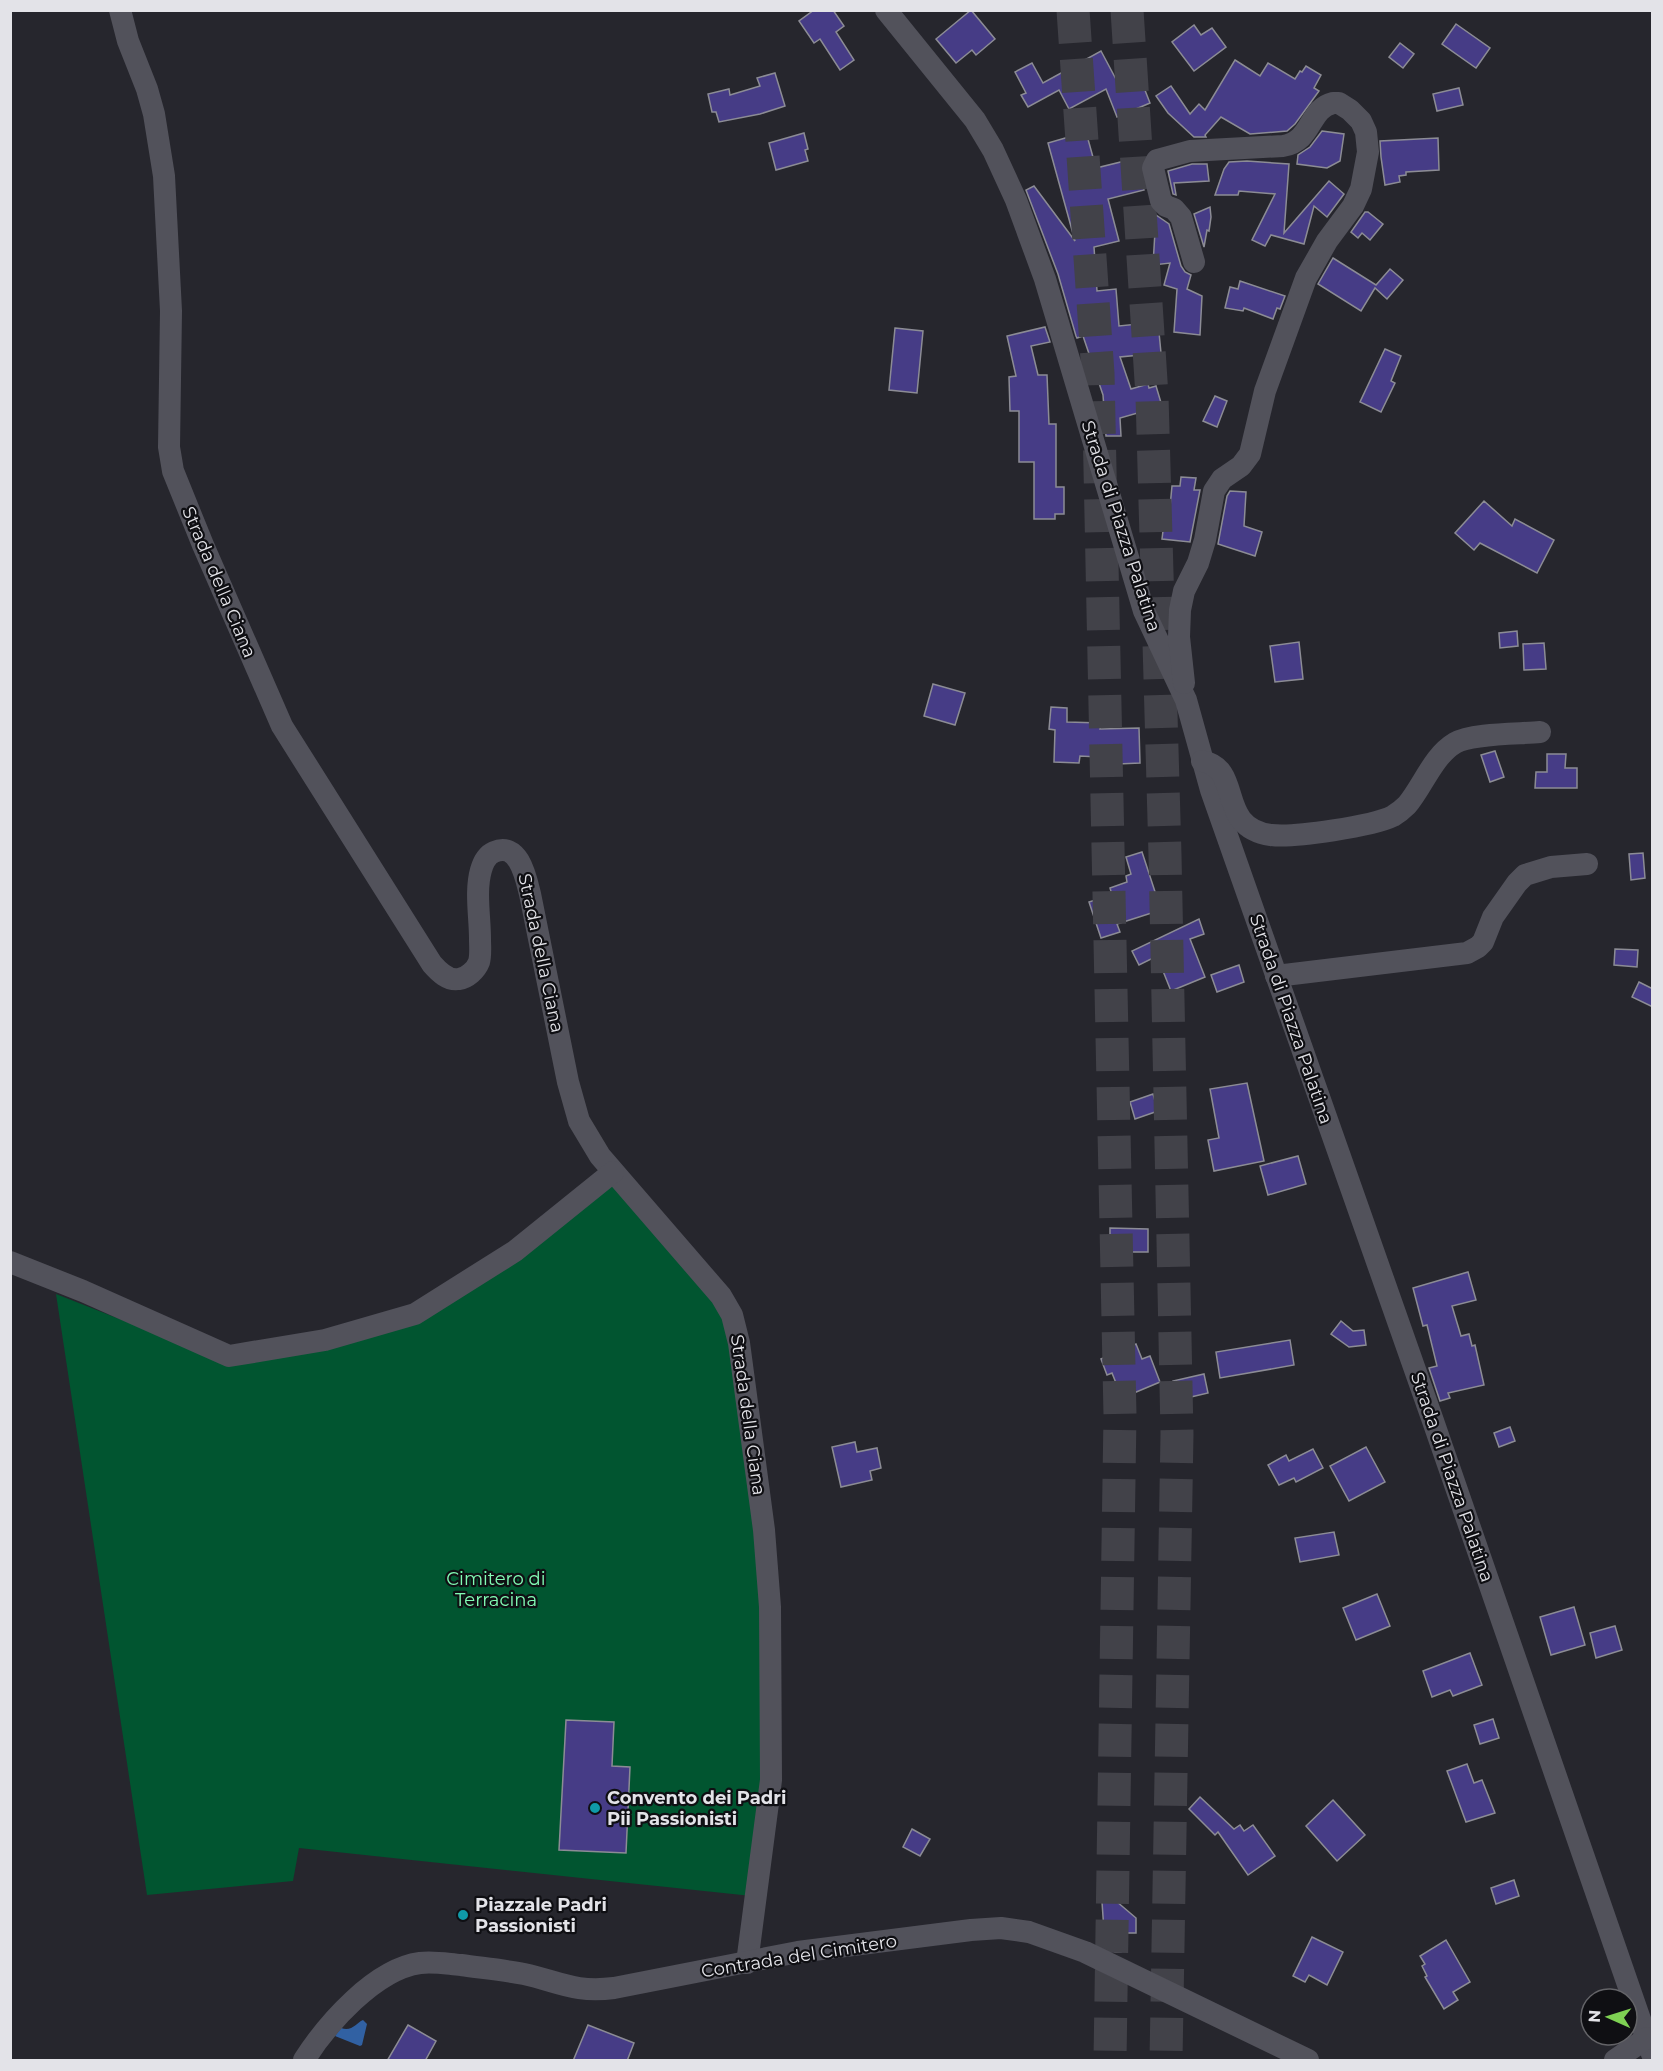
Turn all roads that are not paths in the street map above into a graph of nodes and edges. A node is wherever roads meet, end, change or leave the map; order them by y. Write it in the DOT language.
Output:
graph roads {
  1 [pos="120,10"];
  2 [pos="886,10"];
  3 [pos="1194,262"];
  4 [pos="1186,700"];
  5 [pos="1540,732"];
  6 [pos="1202,761"];
  7 [pos="1587,864"];
  8 [pos="1276,976"];
  9 [pos="613,1172"];
  10 [pos="10,1262"];
  11 [pos="747,1963"];
  12 [pos="1650,2046"];
  13 [pos="304,2061"];
  14 [pos="1308,2061"];
  15 [pos="1614,2061"];
  1 -- 9 [label="street, Strada della Ciana"];
  2 -- 4 [label="street, Strada di Piazza Palatina"];
  3 -- 4 [label="street"];
  4 -- 6 [label="street, Strada di Piazza Palatina"];
  5 -- 6 [label="street"];
  6 -- 8 [label="street, Strada di Piazza Palatina"];
  7 -- 8 [label="street"];
  8 -- 12 [label="street, Strada di Piazza Palatina"];
  9 -- 10 [label="street"];
  9 -- 11 [label="street, Strada della Ciana"];
  11 -- 13 [label="street, Contrada del Cimitero"];
  11 -- 14 [label="street, Contrada del Cimitero"];
  12 -- 15 [label="street"];
}
